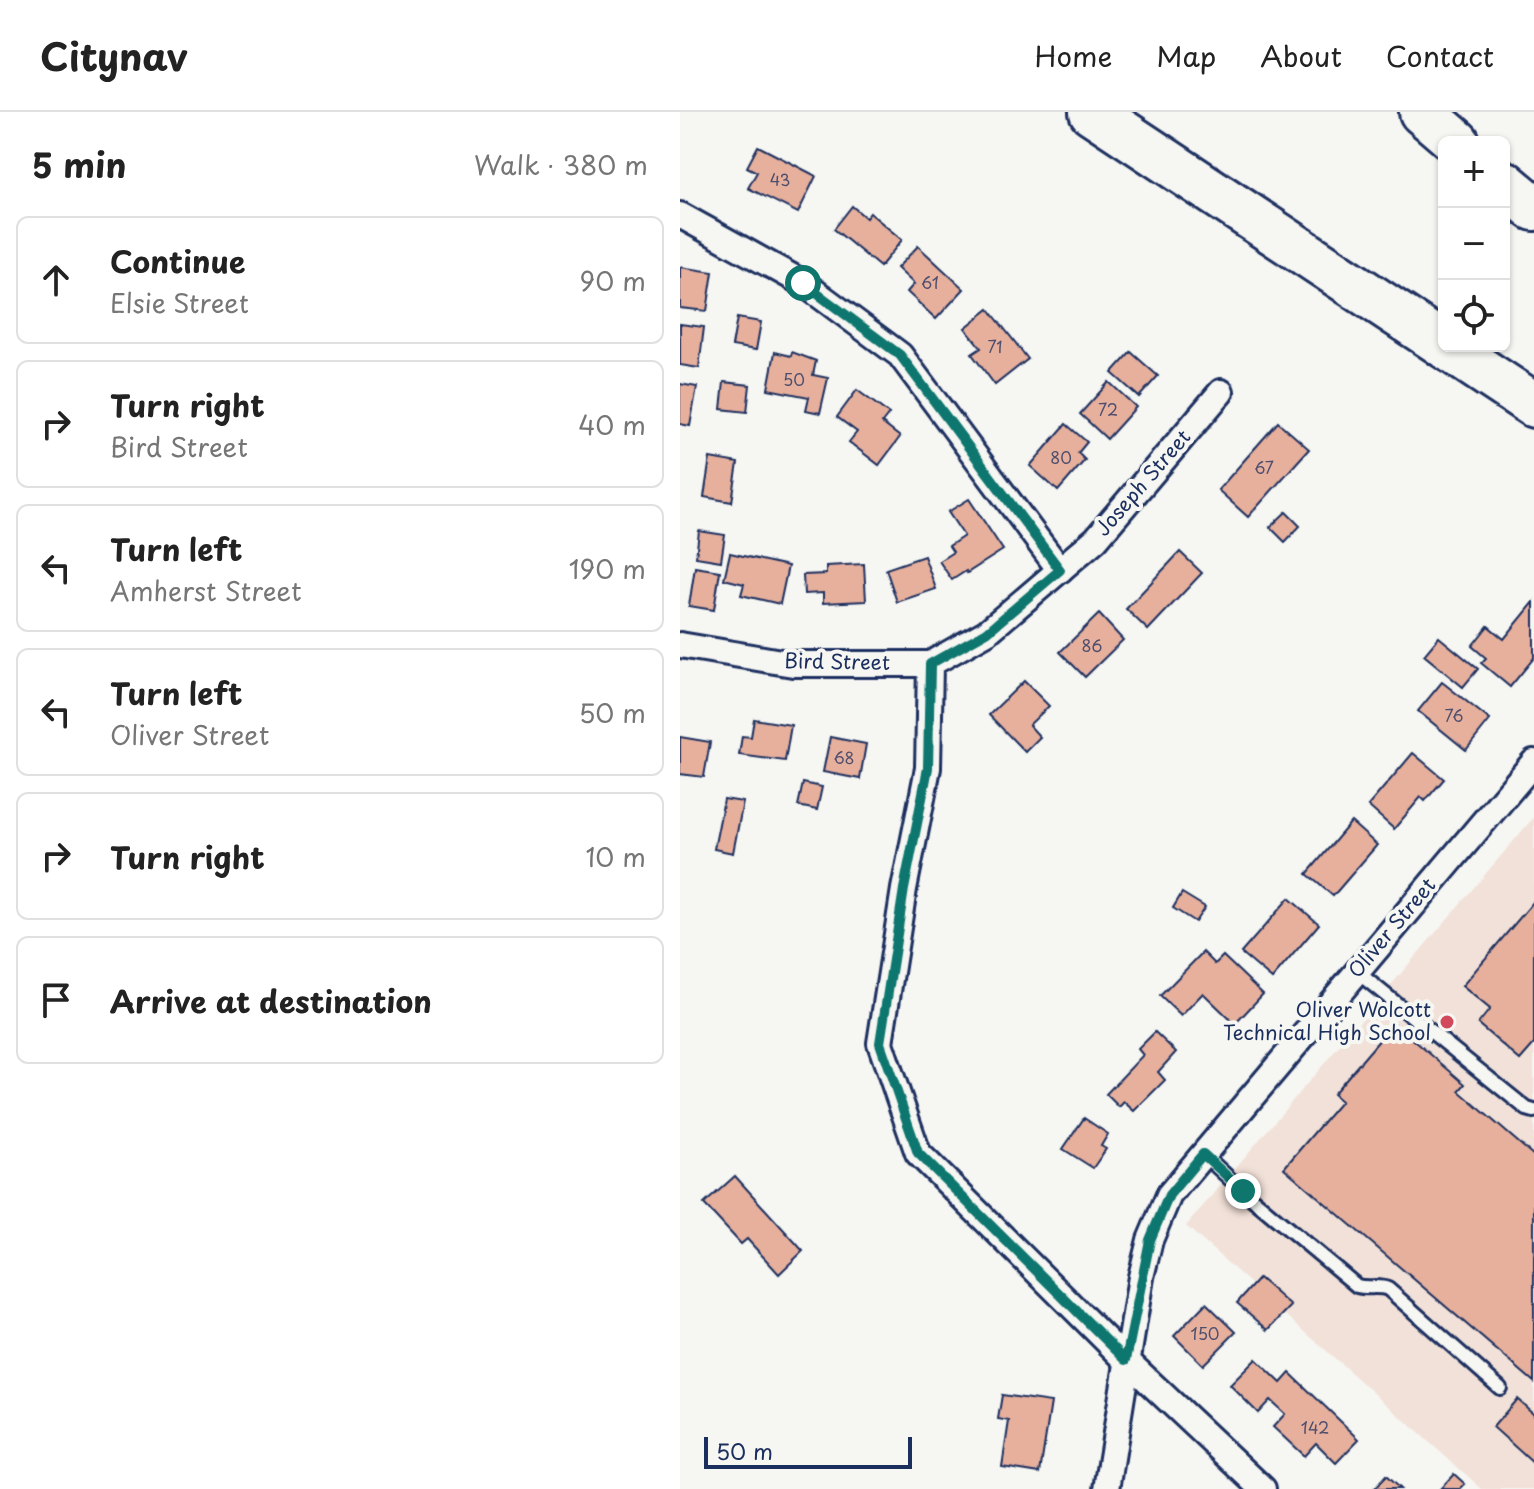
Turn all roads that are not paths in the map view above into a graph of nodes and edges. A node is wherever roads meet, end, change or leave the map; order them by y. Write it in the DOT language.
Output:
graph roads {
  1 [pos="1092,112"];
  2 [pos="1422,112"];
  3 [pos="1450,136"];
  4 [pos="1510,188"];
  5 [pos="1534,208"];
  6 [pos="680,215"];
  7 [pos="1438,341"];
  8 [pos="1454,352"];
  9 [pos="1221,392"];
  10 [pos="1534,405"];
  11 [pos="1060,570"];
  12 [pos="680,645"];
  13 [pos="930,664"];
  14 [pos="1534,762"];
  15 [pos="1356,971"];
  16 [pos="1534,1111"];
  17 [pos="1203,1154"];
  18 [pos="1126,1360"];
  19 [pos="1500,1388"];
  20 [pos="1107,1489"];
  21 [pos="1263,1489"];
  1 -- 7 [label="highway"];
  2 -- 3 [label="highway"];
  4 -- 5 [label="highway"];
  6 -- 11 [label="street"];
  8 -- 10 [label="highway"];
  9 -- 11 [label="street, Joseph Street"];
  11 -- 13 [label="street, Bird Street"];
  12 -- 13 [label="street, Bird Street"];
  13 -- 18 [label="street"];
  14 -- 15 [label="street, Oliver Street"];
  15 -- 16 [label="lane"];
  15 -- 17 [label="street, Oliver Street"];
  17 -- 18 [label="street, Oliver Street"];
  17 -- 19 [label="lane"];
  18 -- 20 [label="street, Oliver Street"];
  18 -- 21 [label="street"];
}
